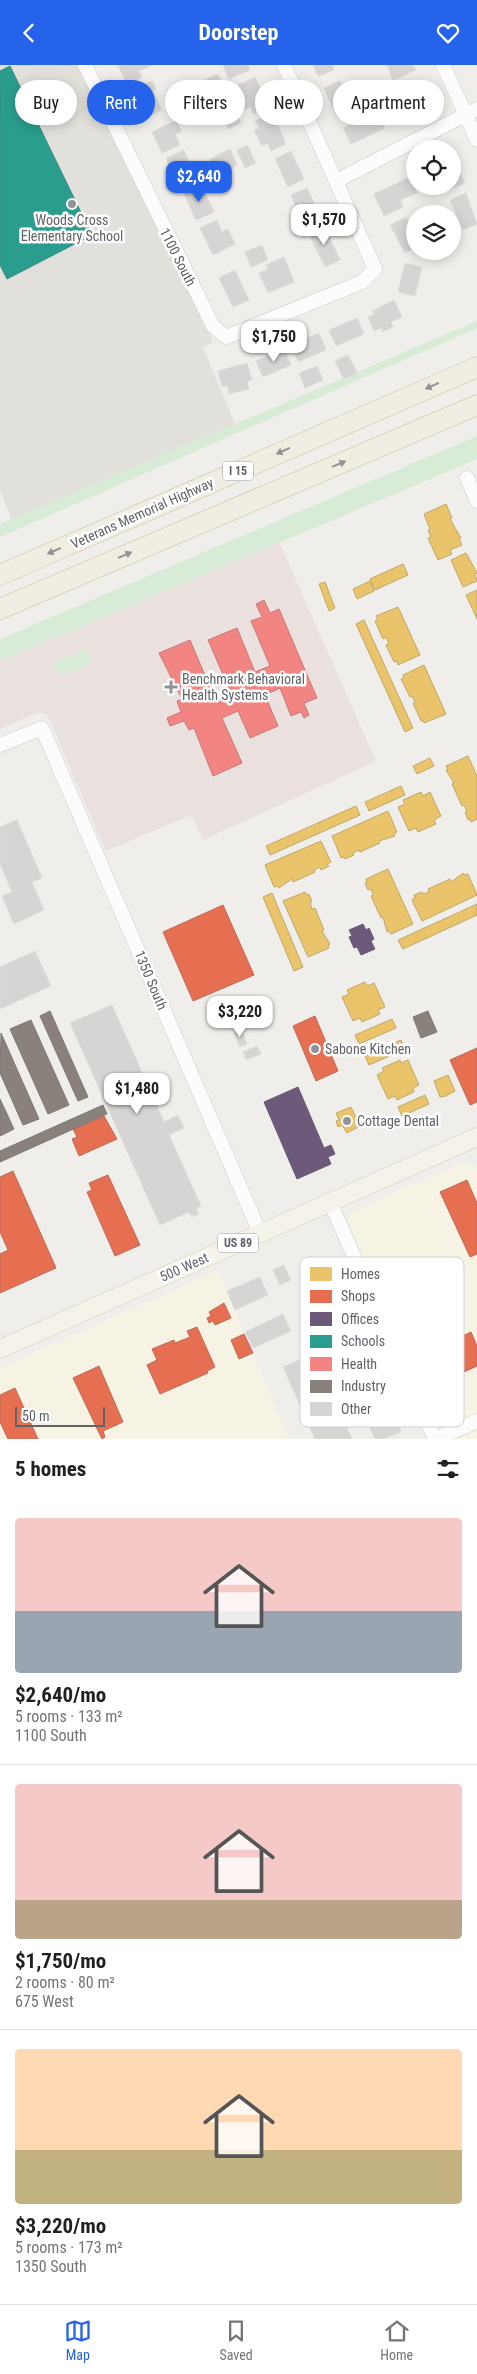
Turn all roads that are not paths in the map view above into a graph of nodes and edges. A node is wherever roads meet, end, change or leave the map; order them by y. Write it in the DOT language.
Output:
graph roads {
  1 [pos="85,65"];
  2 [pos="284,65"];
  3 [pos="443,65"];
  4 [pos="471,112"];
  5 [pos="477,140"];
  6 [pos="336,181"];
  7 [pos="477,367"];
  8 [pos="477,405"];
  9 [pos="477,411"];
  10 [pos="434,423"];
  11 [pos="467,479"];
  12 [pos="477,501"];
  13 [pos="0,575"];
  14 [pos="0,609"];
  15 [pos="0,745"];
  16 [pos="476,1140"];
  17 [pos="330,1203"];
  18 [pos="260,1233"];
  19 [pos="354,1257"];
  20 [pos="0,1349"];
  21 [pos="477,1421"];
  22 [pos="431,1427"];
  23 [pos="463,1427"];
  24 [pos="464,1427"];
  25 [pos="436,1439"];
  1 -- 6 [label="street, 1100 South"];
  2 -- 6 [label="street"];
  3 -- 4 [label="street"];
  4 -- 5 [label="street"];
  4 -- 6 [label="street"];
  7 -- 13 [label="highway, Veterans Memorial Highway / I 15, one-way"];
  8 -- 10 [label="highway, I 15"];
  9 -- 10 [label="highway"];
  14 -- 10 [label="highway, I 15, one-way"];
  11 -- 12 [label="street"];
  15 -- 18 [label="street, 1350 South"];
  16 -- 17 [label="main road, 500 West / US 89"];
  17 -- 18 [label="main road, 500 West / US 89"];
  17 -- 19 [label="street"];
  18 -- 20 [label="main road, 500 West / US 89"];
  21 -- 24 [label="street"];
  22 -- 25 [label="street"];
  23 -- 25 [label="street"];
}
